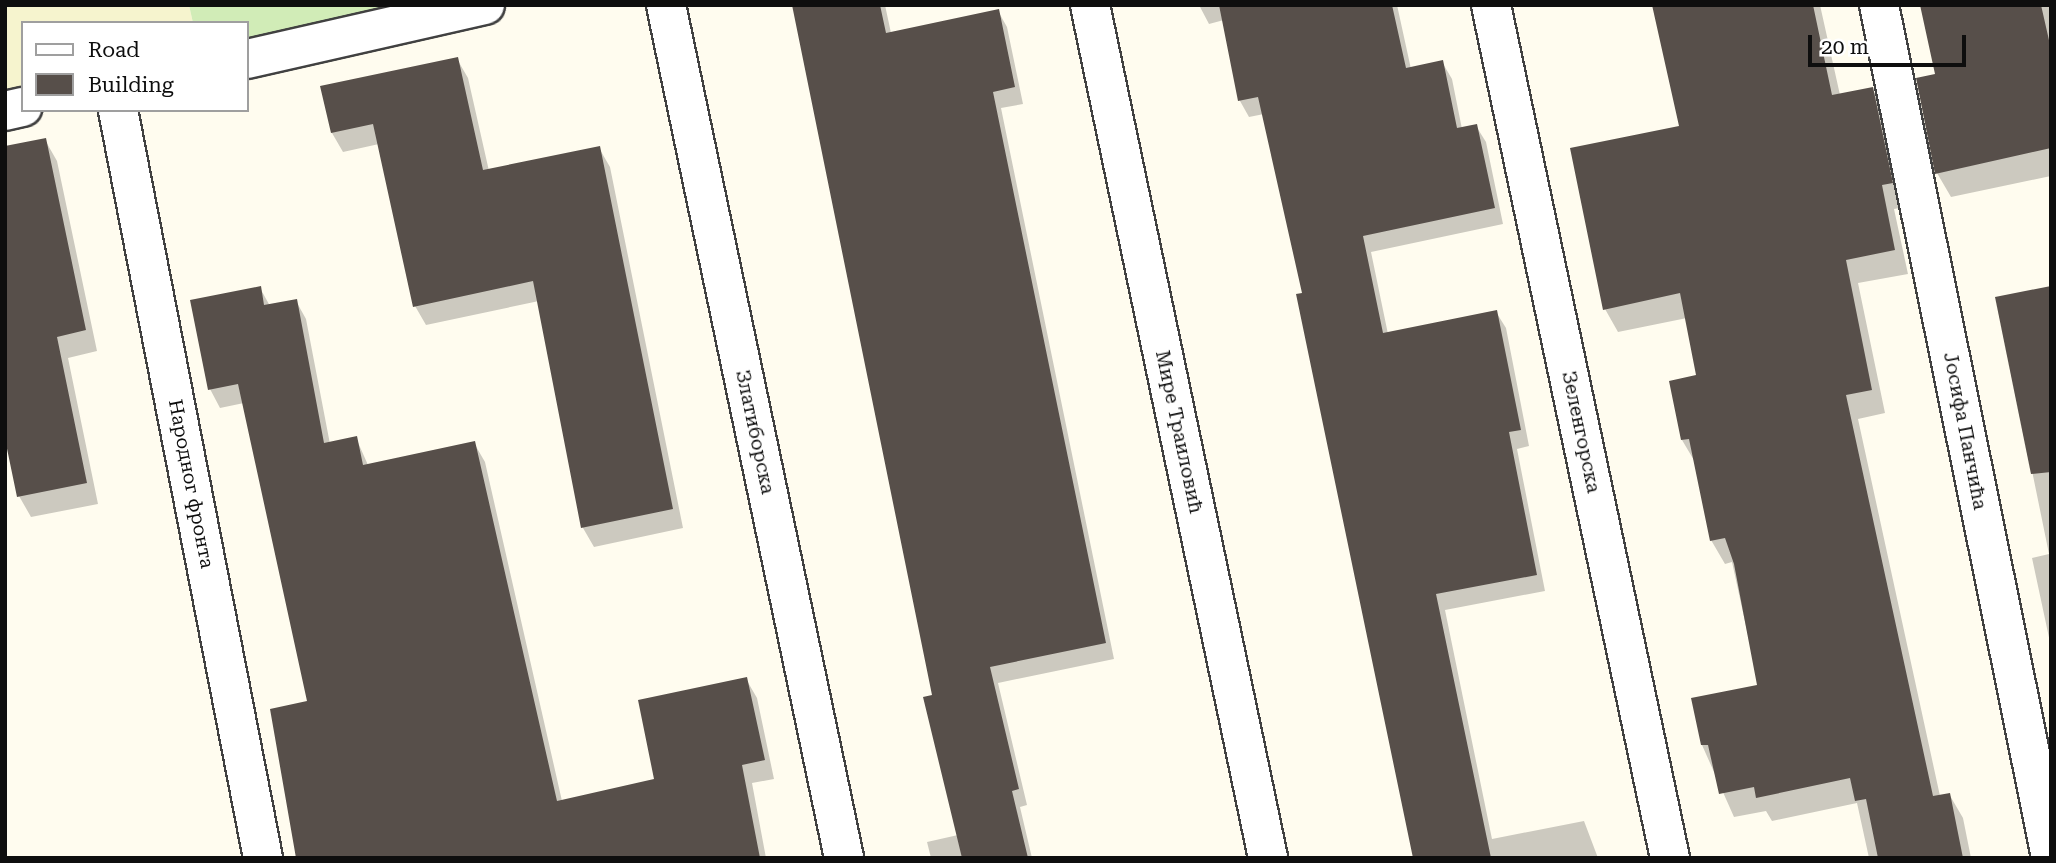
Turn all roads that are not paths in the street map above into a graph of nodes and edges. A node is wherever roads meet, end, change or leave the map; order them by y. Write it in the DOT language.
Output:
graph roads {
  1 [pos="485,5"];
  2 [pos="666,5"];
  3 [pos="1090,5"];
  4 [pos="1491,5"];
  5 [pos="1879,5"];
  6 [pos="248,59"];
  7 [pos="118,112"];
  8 [pos="2051,857"];
  9 [pos="263,858"];
  10 [pos="844,858"];
  11 [pos="1268,858"];
  12 [pos="1670,858"];
  1 -- 6 [label="street"];
  2 -- 10 [label="street, Златиборска"];
  3 -- 11 [label="street, Мире Траиловић"];
  4 -- 12 [label="street, Зеленгорска"];
  5 -- 8 [label="street, Јосифа Панчића"];
  7 -- 9 [label="street, Народног фронта"];
}
